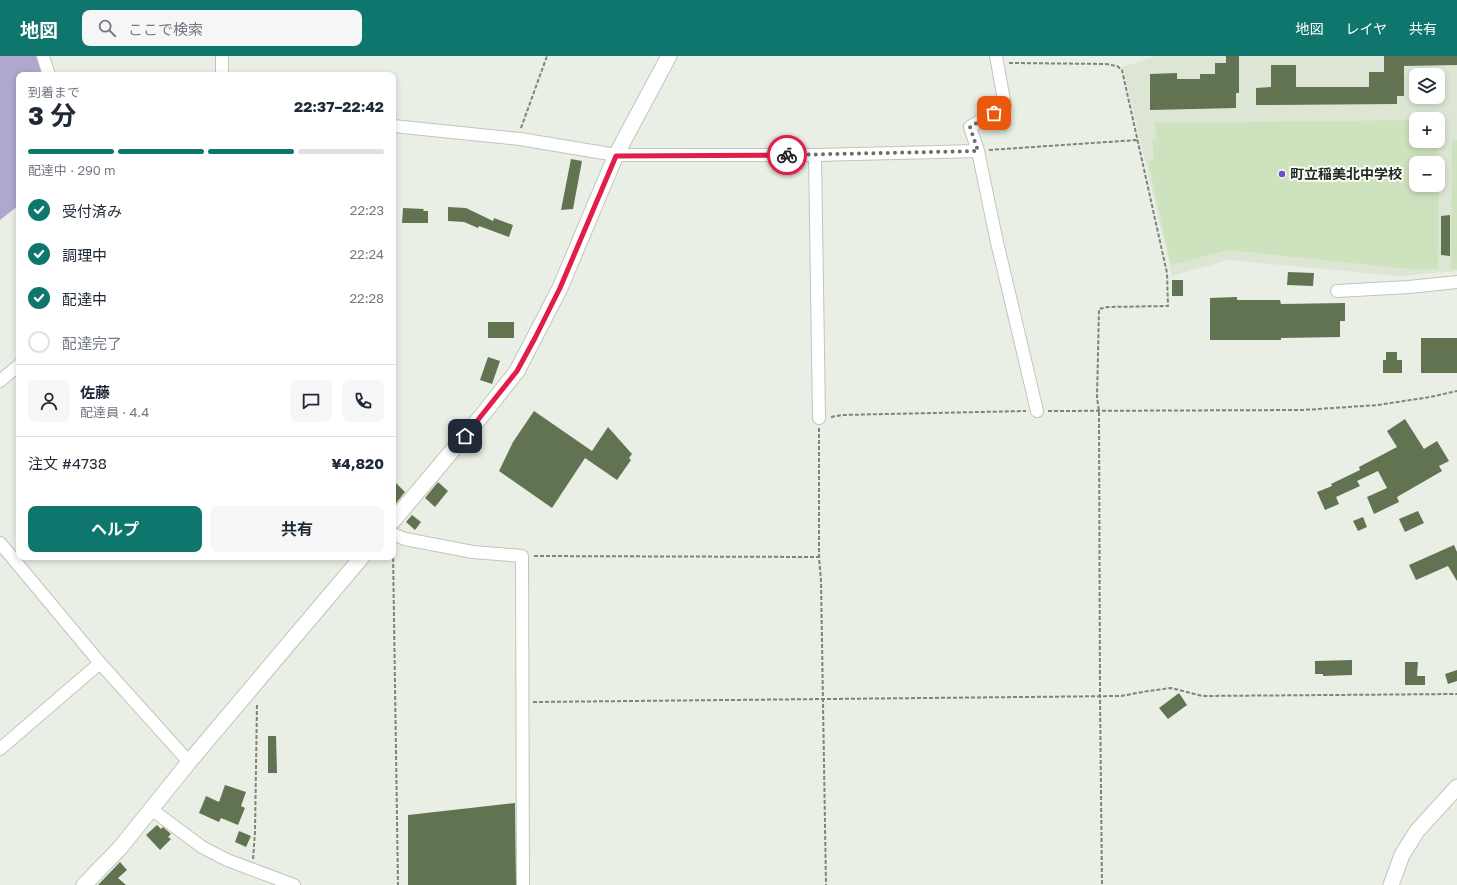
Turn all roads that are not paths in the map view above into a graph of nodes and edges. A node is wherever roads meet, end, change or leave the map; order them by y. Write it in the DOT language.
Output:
graph roads {
  1 [pos="43,56"];
  2 [pos="222,56"];
  3 [pos="669,56"];
  4 [pos="996,59"];
  5 [pos="48,72"];
  6 [pos="222,72"];
  7 [pos="396,126"];
  8 [pos="978,151"];
  9 [pos="815,155"];
  10 [pos="616,156"];
  11 [pos="1457,282"];
  12 [pos="1337,291"];
  13 [pos="16,368"];
  14 [pos="0,381"];
  15 [pos="1037,411"];
  16 [pos="818,418"];
  17 [pos="396,517"];
  18 [pos="396,535"];
  19 [pos="0,543"];
  20 [pos="359,560"];
  21 [pos="100,663"];
  22 [pos="0,749"];
  23 [pos="189,762"];
  24 [pos="1457,787"];
  25 [pos="151,809"];
  26 [pos="84,885"];
  27 [pos="294,885"];
  28 [pos="523,885"];
  29 [pos="1391,885"];
  1 -- 5 [label="street"];
  2 -- 6 [label="street"];
  3 -- 10 [label="street"];
  4 -- 8 [label="street"];
  7 -- 10 [label="street"];
  8 -- 9 [label="street"];
  8 -- 15 [label="street"];
  9 -- 10 [label="street"];
  9 -- 16 [label="street"];
  10 -- 17 [label="street"];
  11 -- 12 [label="street"];
  13 -- 14 [label="street"];
  18 -- 28 [label="street"];
  19 -- 21 [label="street"];
  20 -- 23 [label="street"];
  21 -- 22 [label="street"];
  21 -- 23 [label="street"];
  23 -- 25 [label="street"];
  24 -- 29 [label="street"];
  25 -- 26 [label="street"];
  25 -- 27 [label="street"];
}
